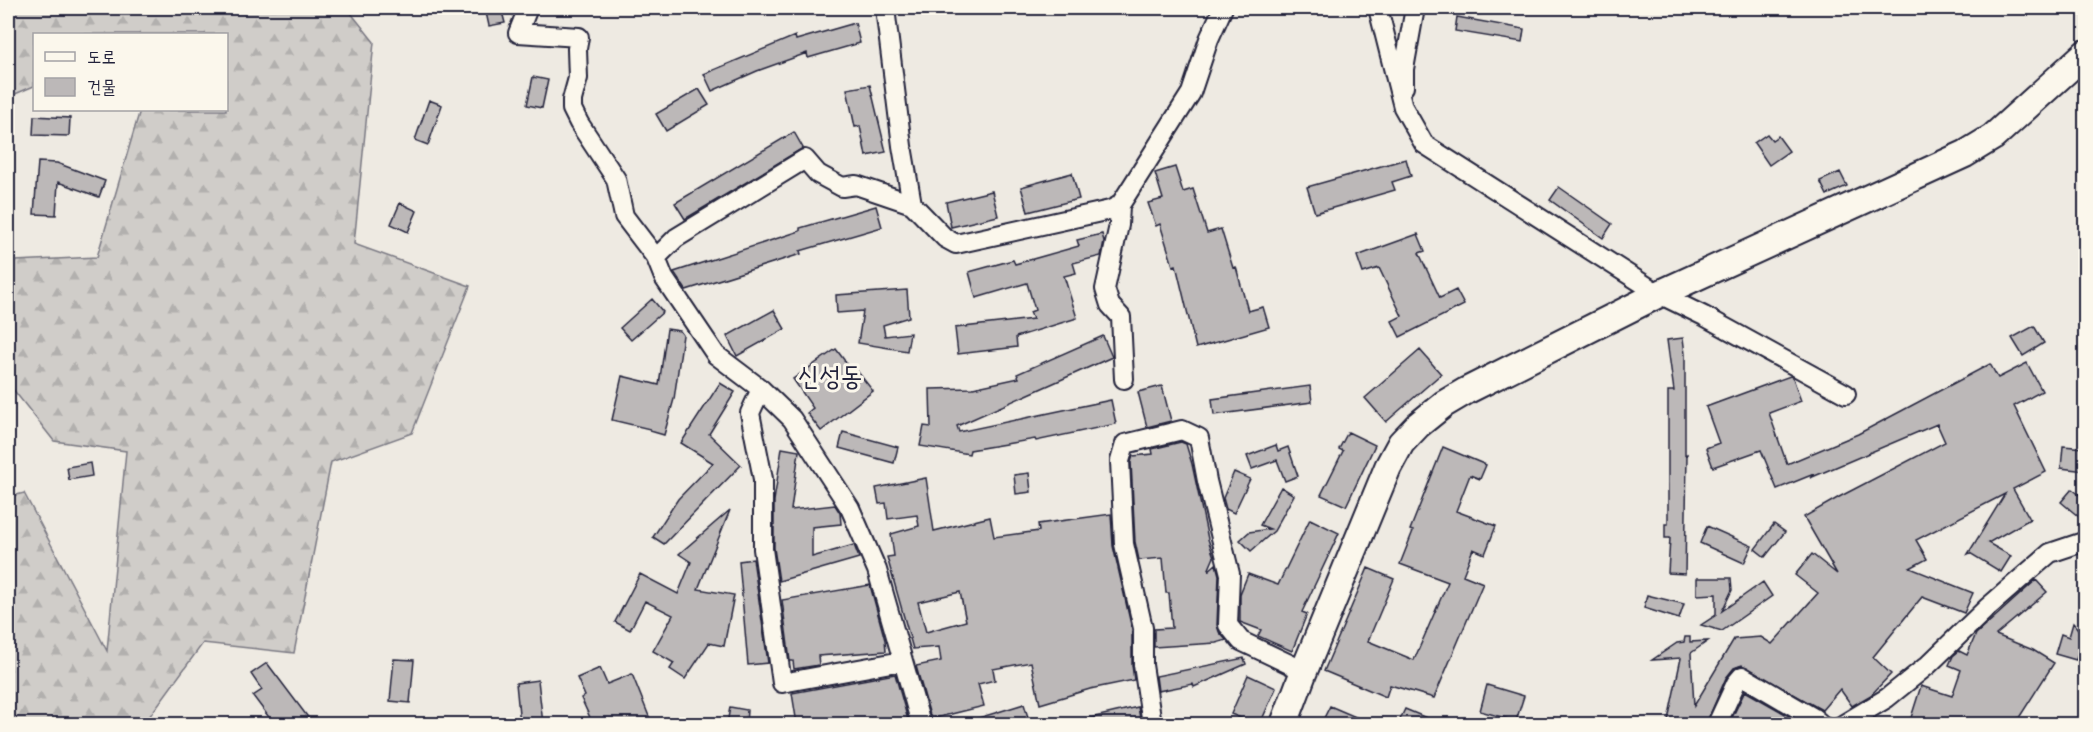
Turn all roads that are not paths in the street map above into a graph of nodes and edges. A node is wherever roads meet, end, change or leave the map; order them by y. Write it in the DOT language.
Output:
graph roads {
  1 [pos="528,8"];
  2 [pos="885,8"];
  3 [pos="1223,8"];
  4 [pos="1378,8"];
  5 [pos="1415,8"];
  6 [pos="2085,53"];
  7 [pos="1403,107"];
  8 [pos="912,204"];
  9 [pos="1120,205"];
  10 [pos="656,258"];
  11 [pos="1659,294"];
  12 [pos="1124,379"];
  13 [pos="761,388"];
  14 [pos="1846,394"];
  15 [pos="2085,541"];
  16 [pos="902,661"];
  17 [pos="1304,671"];
  18 [pos="921,724"];
  19 [pos="1152,724"];
  20 [pos="1284,724"];
  21 [pos="1717,724"];
  22 [pos="1821,724"];
  23 [pos="1844,724"];
  1 -- 10 [label="street"];
  2 -- 8 [label="street"];
  3 -- 9 [label="street"];
  4 -- 7 [label="street"];
  5 -- 7 [label="street"];
  6 -- 11 [label="street"];
  7 -- 11 [label="street"];
  8 -- 9 [label="street"];
  8 -- 10 [label="street"];
  9 -- 12 [label="street"];
  10 -- 13 [label="street"];
  11 -- 14 [label="street"];
  11 -- 17 [label="street"];
  13 -- 16 [label="street"];
  13 -- 16 [label="street"];
  15 -- 23 [label="street"];
  16 -- 18 [label="street"];
  17 -- 19 [label="street"];
  17 -- 20 [label="street"];
  21 -- 22 [label="street"];
}
